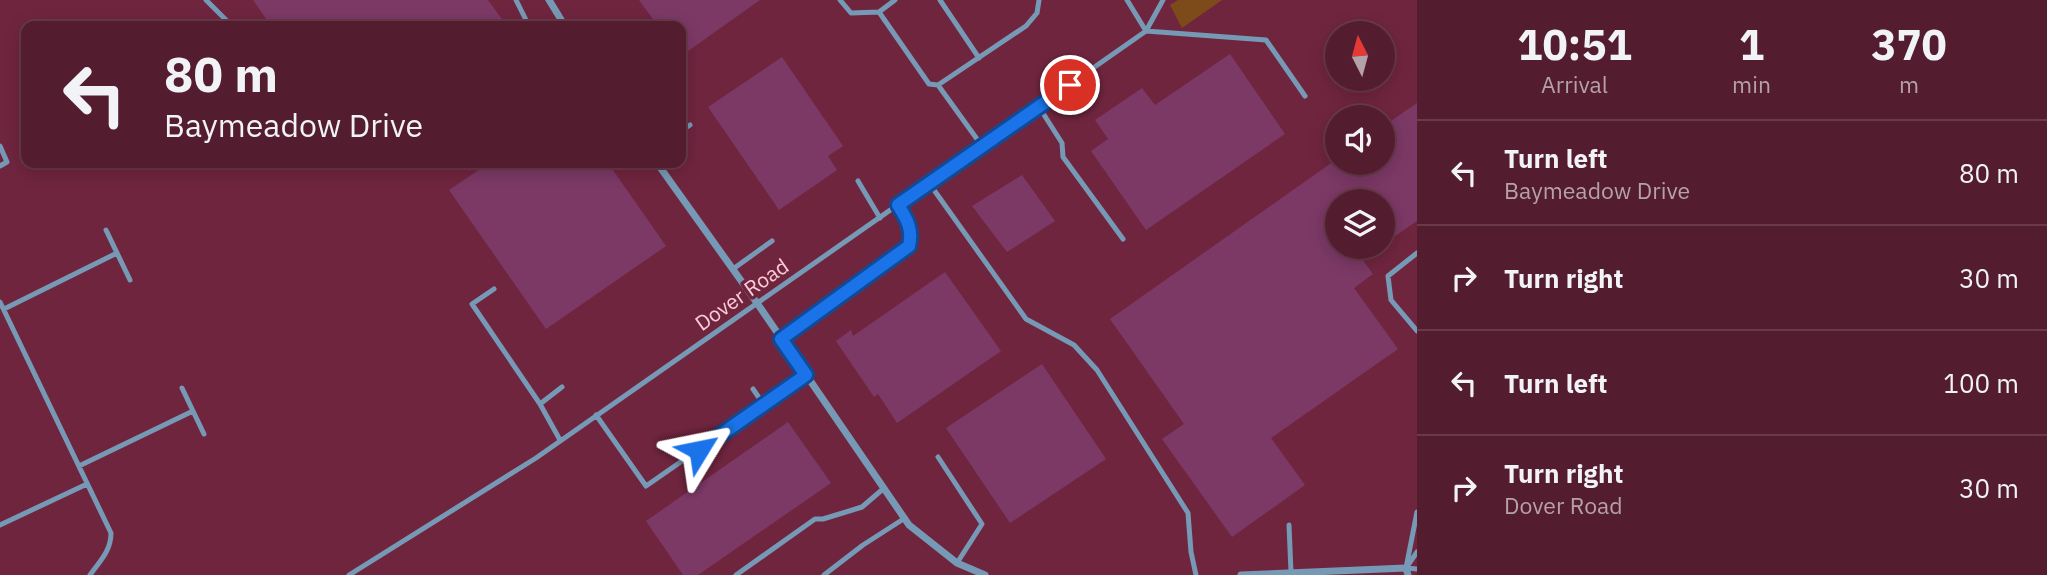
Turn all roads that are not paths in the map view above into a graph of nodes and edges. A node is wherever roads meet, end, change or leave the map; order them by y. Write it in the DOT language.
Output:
graph roads {
  1 [pos="206,0"];
  2 [pos="516,0"];
  3 [pos="549,0"];
  4 [pos="840,0"];
  5 [pos="895,0"];
  6 [pos="940,0"];
  7 [pos="1039,0"];
  8 [pos="1127,0"];
  9 [pos="1163,0"];
  10 [pos="879,12"];
  11 [pos="227,21"];
  12 [pos="526,21"];
  13 [pos="562,21"];
  14 [pos="1146,31"];
  15 [pos="979,58"];
  16 [pos="938,85"];
  17 [pos="1305,96"];
  18 [pos="1039,107"];
  19 [pos="690,125"];
  20 [pos="686,128"];
  21 [pos="0,146"];
  22 [pos="982,146"];
  23 [pos="0,166"];
  24 [pos="661,168"];
  25 [pos="859,181"];
  26 [pos="929,183"];
  27 [pos="898,205"];
  28 [pos="880,218"];
  29 [pos="106,230"];
  30 [pos="1123,239"];
  31 [pos="772,241"];
  32 [pos="117,253"];
  33 [pos="1417,253"];
  34 [pos="733,269"];
  35 [pos="130,280"];
  36 [pos="494,289"];
  37 [pos="0,302"];
  38 [pos="757,303"];
  39 [pos="4,310"];
  40 [pos="1417,331"];
  41 [pos="781,339"];
  42 [pos="806,375"];
  43 [pos="562,387"];
  44 [pos="182,388"];
  45 [pos="753,389"];
  46 [pos="540,404"];
  47 [pos="764,405"];
  48 [pos="193,411"];
  49 [pos="596,415"];
  50 [pos="204,434"];
  51 [pos="560,440"];
  52 [pos="938,457"];
  53 [pos="79,466"];
  54 [pos="88,484"];
  55 [pos="883,489"];
  56 [pos="1417,512"];
  57 [pos="905,518"];
  58 [pos="0,525"];
  59 [pos="1289,525"];
  60 [pos="1417,552"];
  61 [pos="957,563"];
  62 [pos="1417,569"];
  63 [pos="1407,571"];
  64 [pos="1290,572"];
  65 [pos="90,575"];
  66 [pos="349,575"];
  67 [pos="736,575"];
  68 [pos="824,575"];
  69 [pos="984,575"];
  70 [pos="1196,575"];
  71 [pos="1241,575"];
  1 -- 11 [label="lane"];
  2 -- 12 [label="lane"];
  3 -- 13 [label="street"];
  4 -- 10 [label="lane"];
  5 -- 10 [label="lane"];
  6 -- 15 [label="lane"];
  7 -- 15 [label="lane"];
  8 -- 14 [label="lane"];
  9 -- 14 [label="lane"];
  10 -- 16 [label="lane"];
  14 -- 17 [label="lane"];
  14 -- 18 [label="lane, Dover Road"];
  15 -- 16 [label="lane"];
  16 -- 22 [label="lane"];
  18 -- 22 [label="lane, Dover Road"];
  18 -- 30 [label="lane"];
  19 -- 20 [label="lane"];
  21 -- 23 [label="lane"];
  22 -- 26 [label="lane, Dover Road"];
  24 -- 34 [label="street"];
  25 -- 28 [label="lane"];
  26 -- 27 [label="lane, Dover Road"];
  26 -- 70 [label="lane"];
  27 -- 28 [label="lane, Dover Road"];
  27 -- 41 [label="lane"];
  28 -- 38 [label="lane, Dover Road"];
  29 -- 32 [label="lane"];
  31 -- 34 [label="lane"];
  32 -- 35 [label="lane"];
  32 -- 39 [label="lane"];
  33 -- 40 [label="lane"];
  34 -- 38 [label="street"];
  36 -- 46 [label="lane"];
  37 -- 39 [label="lane"];
  38 -- 41 [label="street"];
  38 -- 49 [label="lane, Dover Road"];
  39 -- 53 [label="lane"];
  41 -- 42 [label="street"];
  42 -- 47 [label="lane"];
  42 -- 55 [label="street"];
  43 -- 46 [label="lane"];
  44 -- 48 [label="lane"];
  45 -- 47 [label="lane"];
  46 -- 51 [label="lane"];
  47 -- 49 [label="lane"];
  48 -- 50 [label="lane"];
  48 -- 53 [label="lane"];
  49 -- 51 [label="lane, Dover Road"];
  51 -- 66 [label="lane, Dover Road"];
  52 -- 61 [label="lane"];
  53 -- 54 [label="lane"];
  54 -- 58 [label="lane"];
  54 -- 65 [label="lane"];
  55 -- 57 [label="street"];
  55 -- 67 [label="lane"];
  56 -- 63 [label="lane"];
  57 -- 61 [label="street"];
  57 -- 68 [label="lane"];
  59 -- 64 [label="lane"];
  60 -- 63 [label="lane"];
  61 -- 69 [label="street"];
  62 -- 63 [label="lane"];
  63 -- 64 [label="street"];
  64 -- 71 [label="street"];
}
